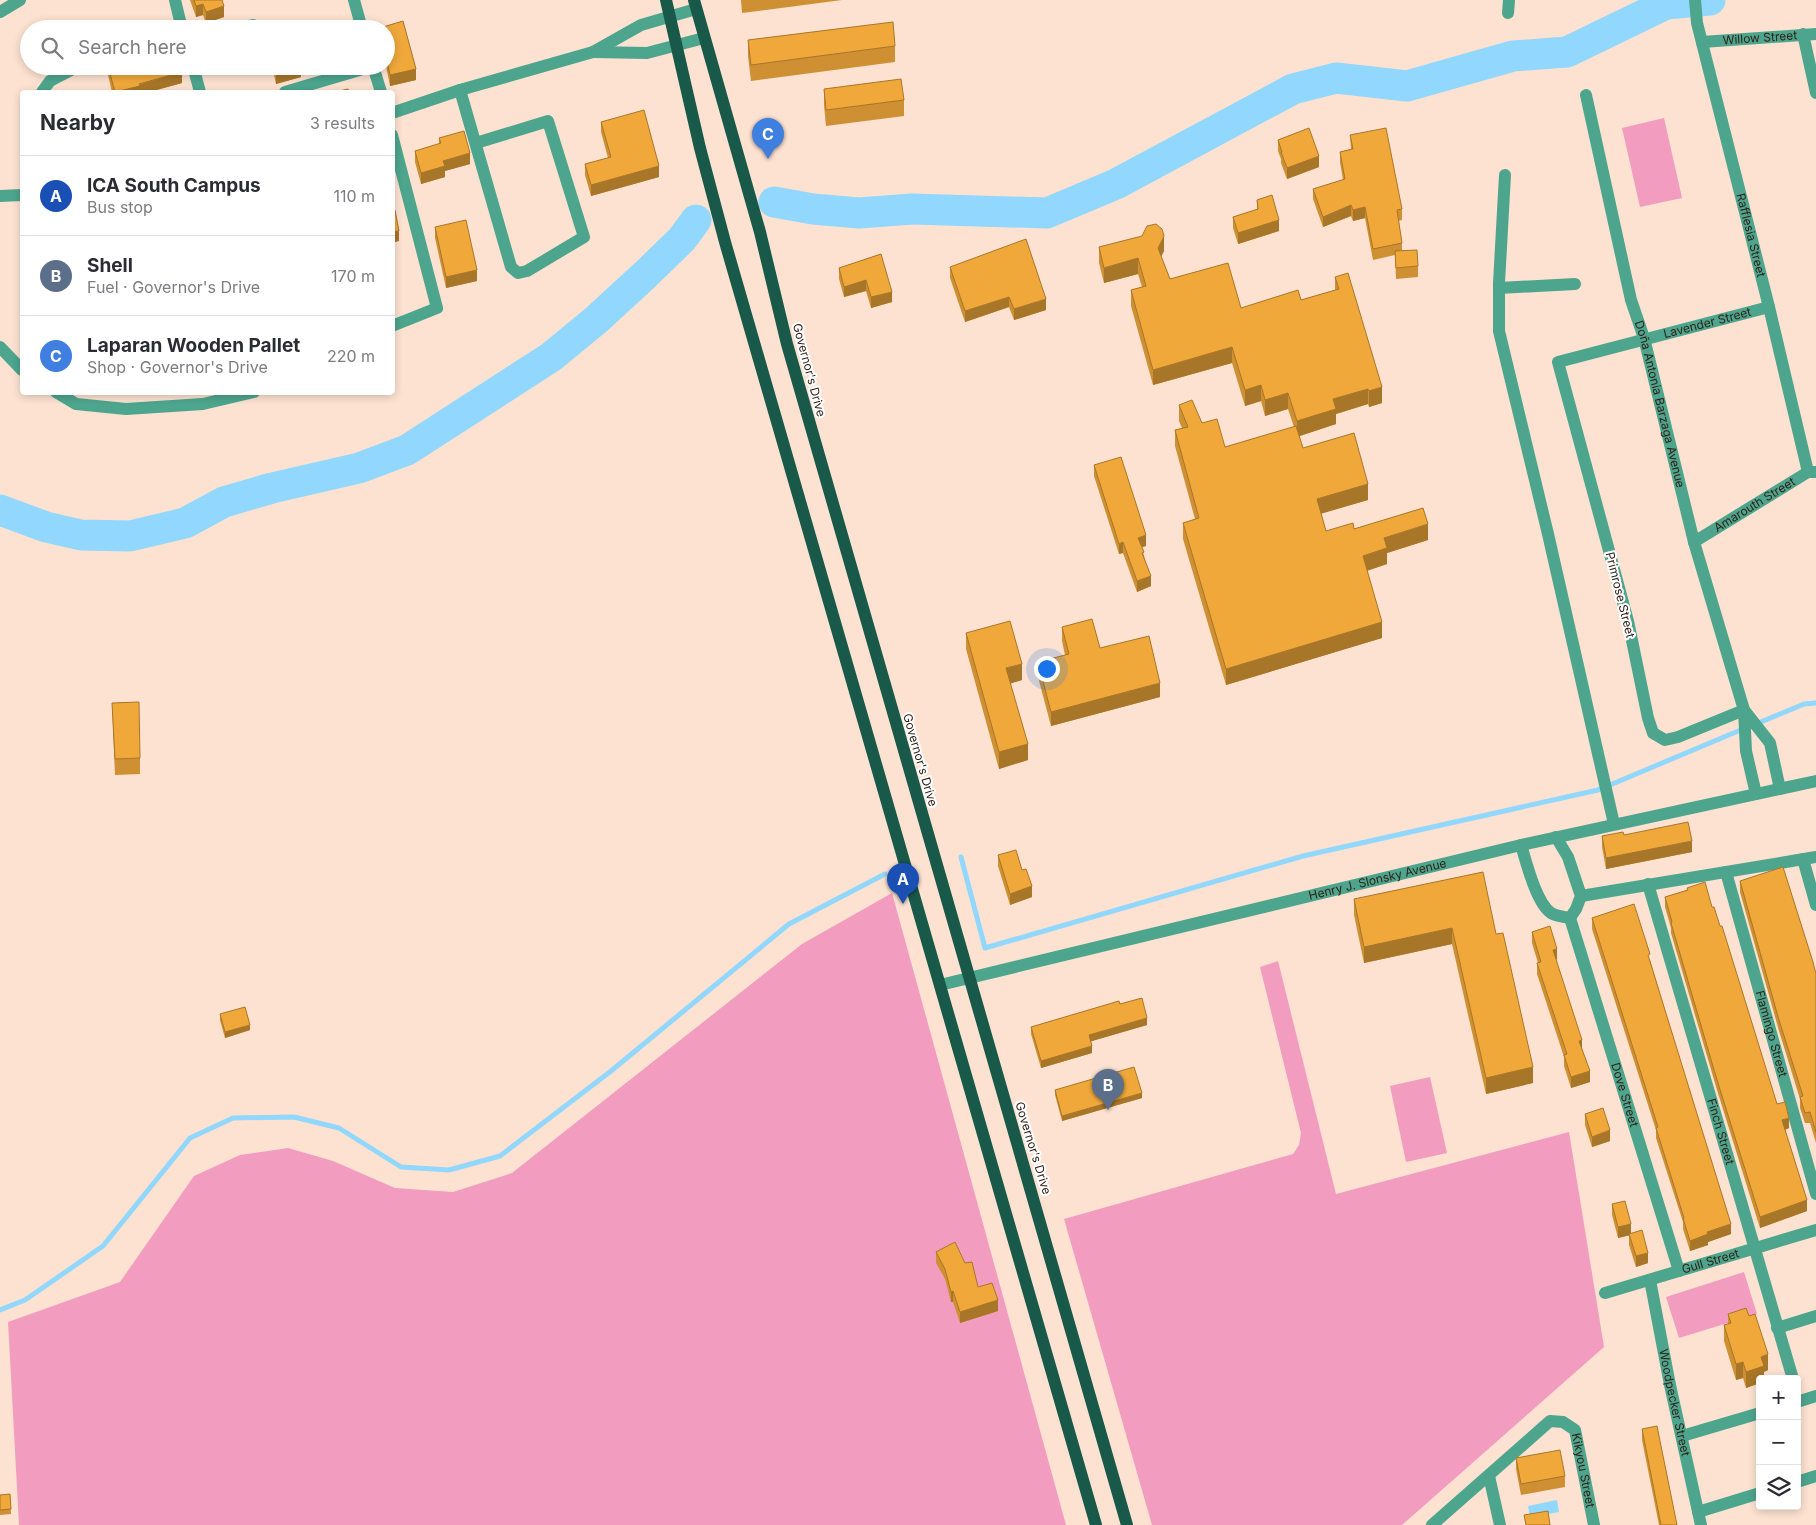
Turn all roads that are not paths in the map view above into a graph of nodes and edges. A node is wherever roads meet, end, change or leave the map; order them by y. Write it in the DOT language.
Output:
graph roads {
  1 [pos="20,0"];
  2 [pos="175,0"];
  3 [pos="354,0"];
  4 [pos="666,0"];
  5 [pos="1695,0"];
  6 [pos="695,5"];
  7 [pos="0,12"];
  8 [pos="670,17"];
  9 [pos="180,20"];
  10 [pos="360,20"];
  11 [pos="1810,34"];
  12 [pos="704,38"];
  13 [pos="1702,42"];
  14 [pos="677,45"];
  15 [pos="593,52"];
  16 [pos="62,75"];
  17 [pos="195,75"];
  18 [pos="343,75"];
  19 [pos="376,75"];
  20 [pos="43,90"];
  21 [pos="199,90"];
  22 [pos="292,90"];
  23 [pos="380,90"];
  24 [pos="460,90"];
  25 [pos="1816,92"];
  26 [pos="1586,95"];
  27 [pos="395,112"];
  28 [pos="476,143"];
  29 [pos="396,162"];
  30 [pos="1505,175"];
  31 [pos="20,195"];
  32 [pos="0,196"];
  33 [pos="1575,284"];
  34 [pos="1499,288"];
  35 [pos="1769,307"];
  36 [pos="395,325"];
  37 [pos="1644,338"];
  38 [pos="0,347"];
  39 [pos="1558,362"];
  40 [pos="20,368"];
  41 [pos="61,395"];
  42 [pos="241,395"];
  43 [pos="1812,472"];
  44 [pos="1694,542"];
  45 [pos="1744,710"];
  46 [pos="1816,781"];
  47 [pos="1780,789"];
  48 [pos="1756,794"];
  49 [pos="1614,824"];
  50 [pos="1556,837"];
  51 [pos="1521,845"];
  52 [pos="1816,857"];
  53 [pos="1803,859"];
  54 [pos="1726,872"];
  55 [pos="1648,884"];
  56 [pos="1581,896"];
  57 [pos="1816,905"];
  58 [pos="1570,918"];
  59 [pos="969,978"];
  60 [pos="940,985"];
  61 [pos="1816,1194"];
  62 [pos="1816,1230"];
  63 [pos="1755,1248"];
  64 [pos="1679,1271"];
  65 [pos="1650,1280"];
  66 [pos="1605,1293"];
  67 [pos="1816,1316"];
  68 [pos="1777,1328"];
  69 [pos="1792,1375"];
  70 [pos="1816,1396"];
  71 [pos="1801,1398"];
  72 [pos="1756,1414"];
  73 [pos="1682,1436"];
  74 [pos="1489,1476"];
  75 [pos="1816,1476"];
  76 [pos="1801,1481"];
  77 [pos="1756,1494"];
  78 [pos="1698,1512"];
  79 [pos="1096,1525"];
  80 [pos="1127,1525"];
  81 [pos="1432,1525"];
  82 [pos="1500,1525"];
  83 [pos="1594,1525"];
  84 [pos="1701,1525"];
  1 -- 7 [label="street"];
  2 -- 9 [label="street"];
  3 -- 10 [label="street"];
  4 -- 8 [label="main road"];
  5 -- 13 [label="street, Rafflesia Street"];
  6 -- 8 [label="street"];
  6 -- 12 [label="main road, Governor's Drive"];
  8 -- 14 [label="main road"];
  8 -- 15 [label="street"];
  11 -- 13 [label="street, Willow Street"];
  11 -- 25 [label="street"];
  12 -- 14 [label="street"];
  12 -- 59 [label="main road, Governor's Drive"];
  13 -- 35 [label="street, Rafflesia Street"];
  14 -- 15 [label="street"];
  14 -- 60 [label="main road"];
  15 -- 24 [label="street"];
  16 -- 20 [label="street"];
  17 -- 21 [label="street"];
  18 -- 22 [label="street"];
  19 -- 23 [label="street"];
  24 -- 27 [label="street"];
  24 -- 28 [label="street"];
  26 -- 37 [label="street, Doña Antonia Barzaga Avenue"];
  28 -- 28 [label="street"];
  29 -- 36 [label="street"];
  30 -- 34 [label="street"];
  31 -- 32 [label="street"];
  33 -- 34 [label="street"];
  34 -- 49 [label="street"];
  35 -- 37 [label="street, Lavender Street"];
  35 -- 43 [label="street, Rafflesia Street"];
  37 -- 39 [label="street, Lavender Street"];
  37 -- 44 [label="street, Doña Antonia Barzaga Avenue"];
  38 -- 40 [label="street"];
  39 -- 45 [label="street, Primrose Street"];
  41 -- 42 [label="street"];
  43 -- 44 [label="street, Amarouth Street"];
  44 -- 45 [label="street, Doña Antonia Barzaga Avenue"];
  45 -- 47 [label="street, Doña Antonia Barzaga Avenue"];
  45 -- 48 [label="street, Doña Antonia Barzaga Avenue"];
  46 -- 47 [label="street, Henry J. Slonsky Avenue"];
  47 -- 48 [label="street, Henry J. Slonsky Avenue"];
  48 -- 49 [label="street, Henry J. Slonsky Avenue"];
  49 -- 50 [label="street, Henry J. Slonsky Avenue"];
  50 -- 51 [label="street, Henry J. Slonsky Avenue"];
  50 -- 56 [label="street"];
  51 -- 58 [label="street"];
  51 -- 59 [label="street, Henry J. Slonsky Avenue"];
  52 -- 53 [label="street"];
  53 -- 54 [label="street"];
  53 -- 57 [label="street"];
  54 -- 55 [label="street"];
  54 -- 61 [label="street, Flamingo Street"];
  55 -- 56 [label="street"];
  55 -- 63 [label="street, Finch Street"];
  56 -- 58 [label="street"];
  58 -- 64 [label="street, Dove Street"];
  59 -- 60 [label="street, Henry J. Slonsky Avenue"];
  59 -- 80 [label="main road, Governor's Drive"];
  60 -- 79 [label="main road"];
  62 -- 63 [label="street, Gull Street"];
  63 -- 64 [label="street, Gull Street"];
  63 -- 68 [label="street, Finch Street"];
  64 -- 65 [label="street, Gull Street"];
  65 -- 66 [label="street, Gull Street"];
  65 -- 73 [label="street, Woodpecker Street"];
  67 -- 68 [label="street"];
  68 -- 69 [label="street, Finch Street"];
  70 -- 71 [label="street"];
  72 -- 73 [label="street"];
  73 -- 78 [label="street, Woodpecker Street"];
  74 -- 81 [label="street"];
  74 -- 82 [label="street"];
  74 -- 83 [label="street, Kikyou Street"];
  75 -- 76 [label="street"];
  77 -- 78 [label="street"];
  78 -- 84 [label="street, Woodpecker Street"];
}
